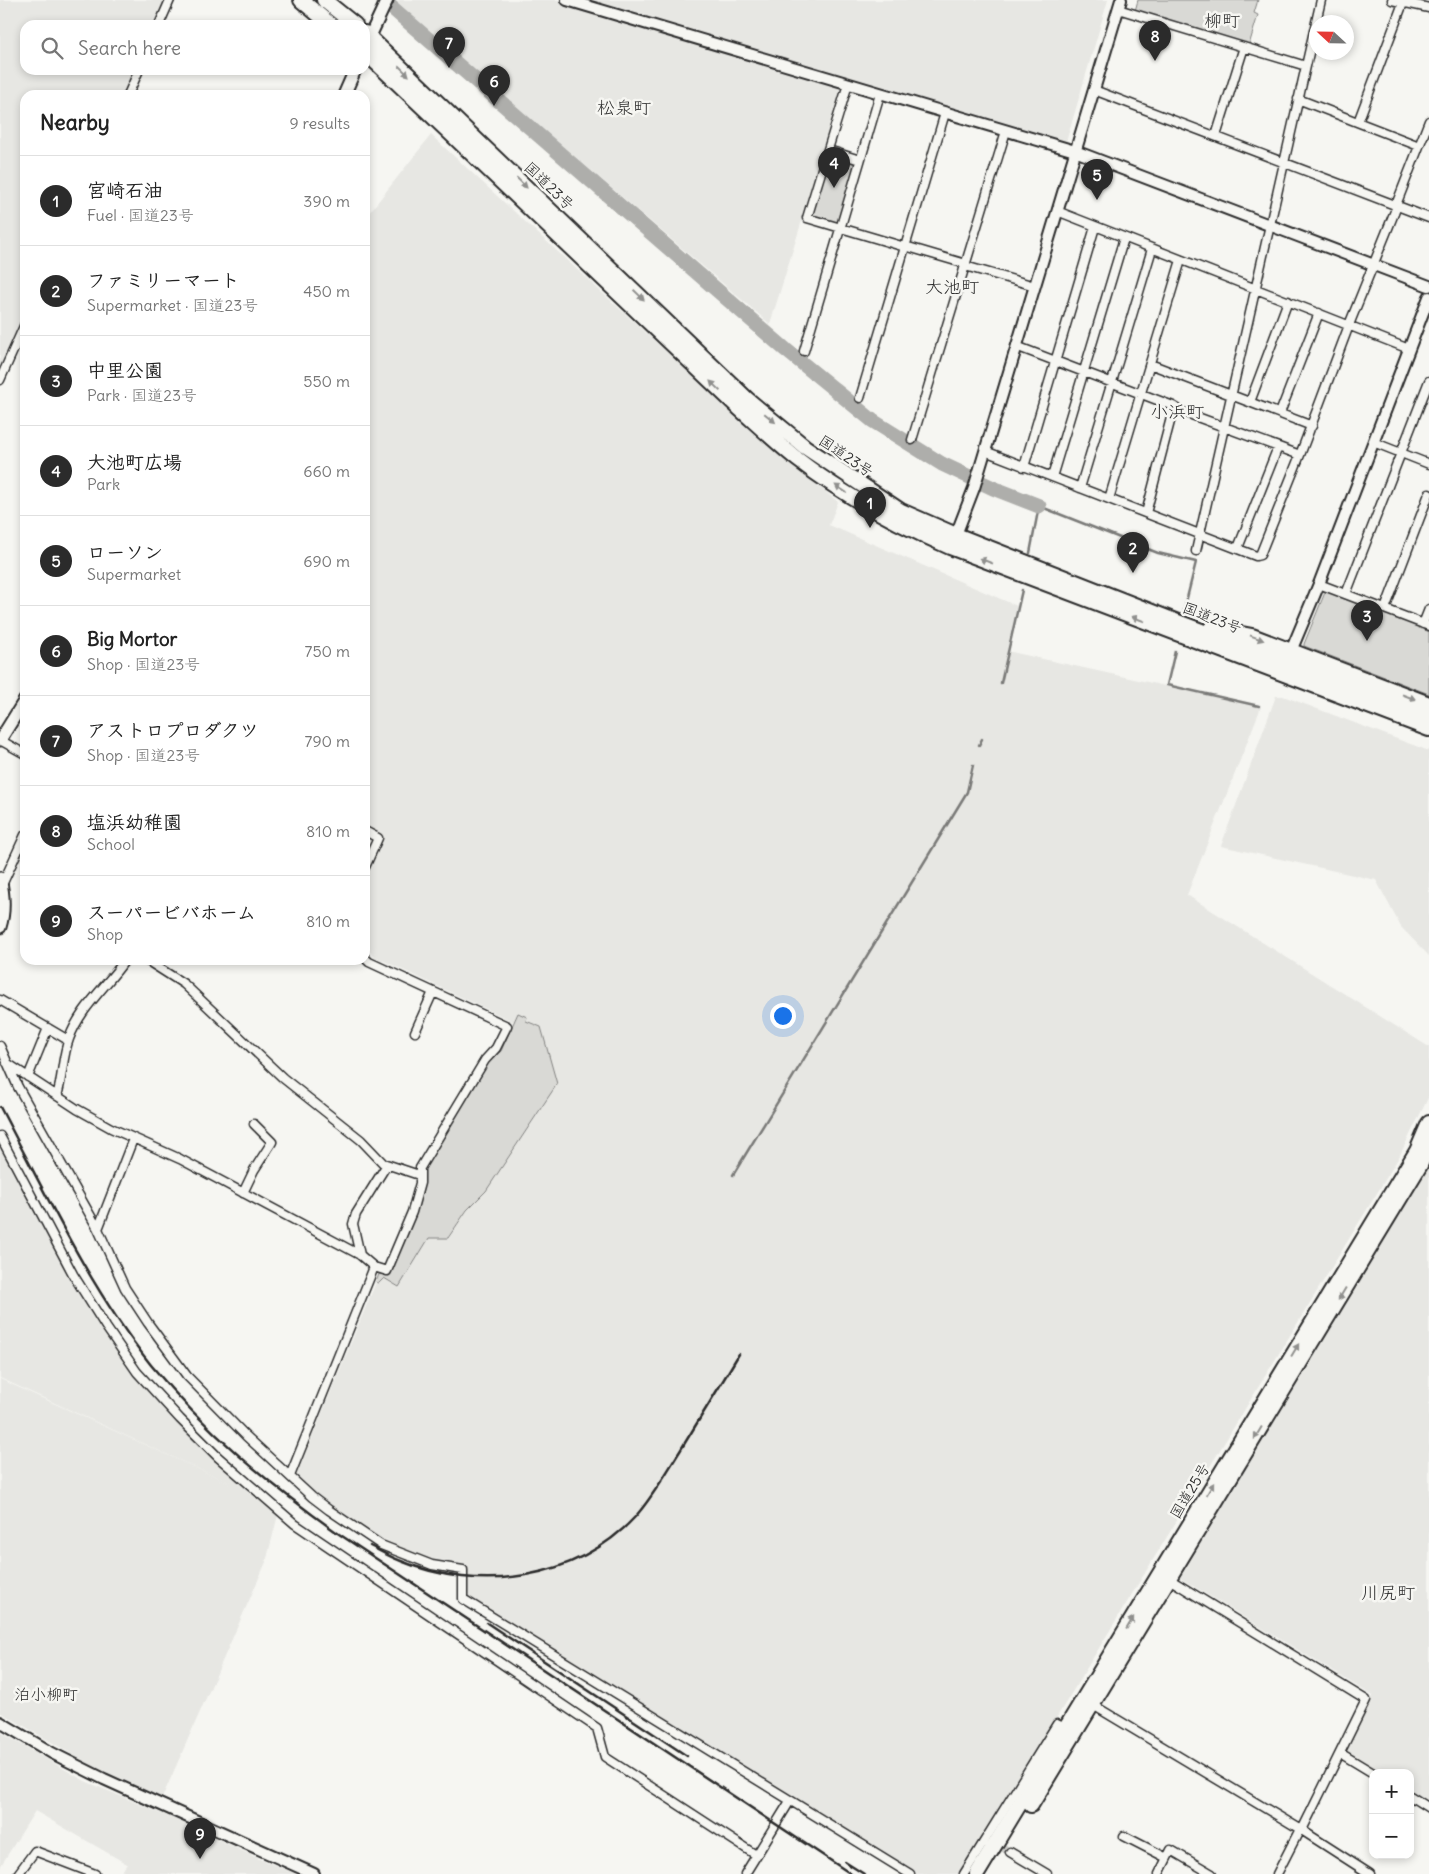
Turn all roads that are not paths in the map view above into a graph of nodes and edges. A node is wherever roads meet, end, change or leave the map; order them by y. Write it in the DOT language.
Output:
graph roads {
  1 [pos="170,0"];
  2 [pos="301,0"];
  3 [pos="324,0"];
  4 [pos="566,0"];
  5 [pos="1320,0"];
  6 [pos="1392,0"];
  7 [pos="1403,2"];
  8 [pos="1119,4"];
  9 [pos="385,5"];
  10 [pos="1429,8"];
  11 [pos="161,20"];
  12 [pos="325,20"];
  13 [pos="349,20"];
  14 [pos="370,32"];
  15 [pos="370,43"];
  16 [pos="1244,46"];
  17 [pos="370,57"];
  18 [pos="1306,66"];
  19 [pos="137,75"];
  20 [pos="353,75"];
  21 [pos="848,84"];
  22 [pos="130,90"];
  23 [pos="346,90"];
  24 [pos="1094,90"];
  25 [pos="880,94"];
  26 [pos="1298,98"];
  27 [pos="945,113"];
  28 [pos="1429,121"];
  29 [pos="1358,122"];
  30 [pos="1006,131"];
  31 [pos="1216,136"];
  32 [pos="1419,146"];
  33 [pos="828,150"];
  34 [pos="1075,151"];
  35 [pos="860,160"];
  36 [pos="1284,162"];
  37 [pos="1396,206"];
  38 [pos="1057,212"];
  39 [pos="1429,218"];
  40 [pos="1269,225"];
  41 [pos="1095,227"];
  42 [pos="840,228"];
  43 [pos="1124,238"];
  44 [pos="905,247"];
  45 [pos="1152,249"];
  46 [pos="1181,260"];
  47 [pos="965,265"];
  48 [pos="1372,265"];
  49 [pos="1035,286"];
  50 [pos="1429,286"];
  51 [pos="1254,288"];
  52 [pos="1429,297"];
  53 [pos="1288,301"];
  54 [pos="1318,313"];
  55 [pos="1350,325"];
  56 [pos="20,335"];
  57 [pos="1016,346"];
  58 [pos="1409,348"];
  59 [pos="804,350"];
  60 [pos="1056,361"];
  61 [pos="1150,364"];
  62 [pos="1084,372"];
  63 [pos="0,380"];
  64 [pos="1429,381"];
  65 [pos="1112,382"];
  66 [pos="1141,394"];
  67 [pos="1230,394"];
  68 [pos="860,398"];
  69 [pos="1250,402"];
  70 [pos="1176,408"];
  71 [pos="1280,413"];
  72 [pos="1223,426"];
  73 [pos="1312,426"];
  74 [pos="912,440"];
  75 [pos="1373,442"];
  76 [pos="1278,446"];
  77 [pos="985,452"];
  78 [pos="1401,453"];
  79 [pos="1300,455"];
  80 [pos="1429,464"];
  81 [pos="1024,467"];
  82 [pos="1052,478"];
  83 [pos="1080,488"];
  84 [pos="1429,494"];
  85 [pos="1109,500"];
  86 [pos="1146,512"];
  87 [pos="1199,534"];
  88 [pos="953,541"];
  89 [pos="1238,548"];
  90 [pos="1196,550"];
  91 [pos="1319,584"];
  92 [pos="1346,594"];
  93 [pos="1384,609"];
  94 [pos="1429,609"];
  95 [pos="1426,625"];
  96 [pos="1173,627"];
  97 [pos="1291,651"];
  98 [pos="1429,704"];
  99 [pos="20,708"];
  100 [pos="1429,717"];
  101 [pos="1429,729"];
  102 [pos="1429,739"];
  103 [pos="0,740"];
  104 [pos="20,751"];
  105 [pos="370,834"];
  106 [pos="20,845"];
  107 [pos="370,856"];
  108 [pos="1,882"];
  109 [pos="0,927"];
  110 [pos="370,962"];
  111 [pos="121,965"];
  112 [pos="155,965"];
  113 [pos="433,992"];
  114 [pos="0,1000"];
  115 [pos="48,1028"];
  116 [pos="415,1032"];
  117 [pos="68,1040"];
  118 [pos="0,1046"];
  119 [pos="7,1063"];
  120 [pos="28,1077"];
  121 [pos="57,1096"];
  122 [pos="1429,1123"];
  123 [pos="254,1124"];
  124 [pos="0,1136"];
  125 [pos="133,1139"];
  126 [pos="1429,1146"];
  127 [pos="386,1166"];
  128 [pos="419,1175"];
  129 [pos="243,1193"];
  130 [pos="98,1229"];
  131 [pos="360,1255"];
  132 [pos="374,1267"];
  133 [pos="290,1476"];
  134 [pos="1169,1579"];
  135 [pos="1093,1705"];
  136 [pos="0,1722"];
  137 [pos="1066,1729"];
  138 [pos="1340,1753"];
  139 [pos="1369,1771"];
  140 [pos="1414,1799"];
  141 [pos="790,1802"];
  142 [pos="1429,1808"];
  143 [pos="1301,1830"];
  144 [pos="1124,1836"];
  145 [pos="1010,1852"];
  146 [pos="756,1855"];
  147 [pos="1167,1858"];
  148 [pos="74,1871"];
  149 [pos="1043,1873"];
  150 [pos="1207,1873"];
  151 [pos="18,1874"];
  152 [pos="95,1874"];
  153 [pos="314,1874"];
  154 [pos="745,1874"];
  155 [pos="910,1874"];
  156 [pos="964,1874"];
  157 [pos="978,1874"];
  158 [pos="988,1874"];
  159 [pos="1159,1874"];
  160 [pos="1276,1874"];
  161 [pos="1370,1874"];
  1 -- 11 [label="street"];
  2 -- 12 [label="highway"];
  3 -- 13 [label="highway"];
  4 -- 21 [label="street"];
  5 -- 18 [label="street"];
  6 -- 7 [label="street"];
  7 -- 10 [label="street"];
  7 -- 29 [label="street"];
  8 -- 16 [label="street"];
  8 -- 24 [label="street"];
  9 -- 14 [label="main road"];
  15 -- 88 [label="highway, 国道23号, one-way"];
  16 -- 18 [label="street"];
  16 -- 31 [label="street"];
  88 -- 17 [label="highway, 国道23号, one-way"];
  18 -- 26 [label="street"];
  19 -- 22 [label="street"];
  20 -- 23 [label="main road"];
  21 -- 25 [label="street"];
  21 -- 33 [label="street"];
  24 -- 31 [label="street"];
  24 -- 34 [label="street"];
  25 -- 27 [label="street"];
  25 -- 35 [label="street"];
  26 -- 29 [label="street"];
  26 -- 36 [label="street"];
  27 -- 30 [label="street"];
  27 -- 44 [label="street"];
  28 -- 32 [label="street"];
  29 -- 32 [label="street"];
  30 -- 34 [label="street"];
  30 -- 47 [label="street"];
  31 -- 36 [label="street"];
  32 -- 37 [label="street"];
  33 -- 35 [label="street"];
  33 -- 42 [label="street"];
  34 -- 38 [label="street"];
  34 -- 40 [label="street"];
  35 -- 42 [label="street"];
  36 -- 37 [label="street"];
  36 -- 40 [label="street"];
  37 -- 39 [label="street"];
  37 -- 48 [label="street"];
  38 -- 41 [label="street"];
  38 -- 49 [label="street"];
  40 -- 48 [label="street"];
  40 -- 51 [label="street"];
  41 -- 43 [label="street"];
  41 -- 60 [label="street"];
  42 -- 44 [label="street"];
  42 -- 59 [label="street"];
  43 -- 45 [label="street"];
  43 -- 62 [label="street"];
  44 -- 47 [label="street"];
  44 -- 68 [label="street"];
  45 -- 46 [label="street"];
  45 -- 65 [label="street"];
  46 -- 51 [label="street"];
  46 -- 61 [label="street"];
  47 -- 49 [label="street"];
  47 -- 74 [label="street"];
  48 -- 50 [label="street"];
  48 -- 55 [label="street"];
  49 -- 57 [label="street"];
  51 -- 53 [label="street"];
  51 -- 67 [label="street"];
  52 -- 58 [label="street"];
  53 -- 54 [label="street"];
  53 -- 69 [label="street"];
  54 -- 55 [label="street"];
  54 -- 71 [label="street"];
  55 -- 58 [label="street"];
  55 -- 73 [label="street"];
  56 -- 63 [label="street"];
  57 -- 60 [label="street"];
  57 -- 77 [label="street"];
  58 -- 75 [label="street"];
  60 -- 62 [label="street"];
  60 -- 81 [label="street"];
  61 -- 66 [label="street"];
  61 -- 67 [label="street"];
  62 -- 65 [label="street"];
  62 -- 82 [label="street"];
  64 -- 78 [label="street"];
  65 -- 66 [label="street"];
  65 -- 83 [label="street"];
  66 -- 70 [label="street"];
  66 -- 85 [label="street"];
  67 -- 69 [label="street"];
  67 -- 72 [label="street"];
  69 -- 71 [label="street"];
  70 -- 72 [label="street"];
  70 -- 86 [label="street"];
  71 -- 73 [label="street"];
  72 -- 76 [label="street"];
  72 -- 87 [label="street"];
  73 -- 79 [label="street"];
  75 -- 78 [label="street"];
  75 -- 91 [label="street"];
  76 -- 79 [label="street"];
  76 -- 89 [label="street"];
  77 -- 81 [label="street"];
  77 -- 88 [label="street"];
  78 -- 80 [label="street"];
  78 -- 92 [label="street"];
  79 -- 89 [label="street"];
  81 -- 82 [label="street"];
  82 -- 83 [label="street"];
  83 -- 85 [label="street"];
  84 -- 93 [label="street"];
  85 -- 86 [label="street"];
  86 -- 87 [label="street"];
  87 -- 89 [label="street"];
  87 -- 90 [label="street"];
  88 -- 96 [label="highway, 国道23号"];
  91 -- 92 [label="street"];
  91 -- 97 [label="street"];
  92 -- 93 [label="street"];
  93 -- 95 [label="street"];
  94 -- 95 [label="street"];
  96 -- 97 [label="highway, one-way"];
  96 -- 100 [label="highway, 国道23号"];
  96 -- 101 [label="highway, 国道23号"];
  96 -- 102 [label="highway"];
  97 -- 98 [label="highway, one-way"];
  99 -- 103 [label="main road"];
  103 -- 104 [label="street"];
  105 -- 107 [label="street"];
  106 -- 108 [label="street"];
  108 -- 109 [label="main road"];
  110 -- 113 [label="street"];
  111 -- 117 [label="street"];
  112 -- 127 [label="street"];
  113 -- 116 [label="street"];
  113 -- 128 [label="street"];
  114 -- 115 [label="street"];
  115 -- 117 [label="street"];
  115 -- 120 [label="street"];
  117 -- 121 [label="street"];
  118 -- 119 [label="street"];
  119 -- 120 [label="street"];
  119 -- 130 [label="street"];
  120 -- 121 [label="street"];
  121 -- 125 [label="street"];
  137 -- 122 [label="highway, 国道25号, one-way"];
  123 -- 129 [label="street"];
  124 -- 146 [label="street"];
  125 -- 129 [label="street"];
  125 -- 130 [label="street"];
  126 -- 134 [label="highway, 国道25号, one-way"];
  127 -- 128 [label="street"];
  127 -- 131 [label="street"];
  128 -- 132 [label="street"];
  129 -- 131 [label="street"];
  130 -- 133 [label="street"];
  131 -- 132 [label="street"];
  132 -- 133 [label="street"];
  133 -- 141 [label="street"];
  134 -- 135 [label="highway, 国道25号"];
  134 -- 138 [label="street"];
  135 -- 143 [label="street"];
  135 -- 158 [label="highway, 国道25号"];
  136 -- 153 [label="street"];
  137 -- 156 [label="street"];
  137 -- 157 [label="highway, 国道25号"];
  138 -- 139 [label="street"];
  138 -- 143 [label="street"];
  140 -- 142 [label="street"];
  141 -- 146 [label="street"];
  141 -- 155 [label="street"];
  143 -- 160 [label="street"];
  143 -- 161 [label="street"];
  144 -- 147 [label="street"];
  145 -- 149 [label="street"];
  146 -- 154 [label="street"];
  147 -- 150 [label="street"];
  147 -- 159 [label="street"];
  148 -- 151 [label="street"];
  148 -- 152 [label="street"];
}
